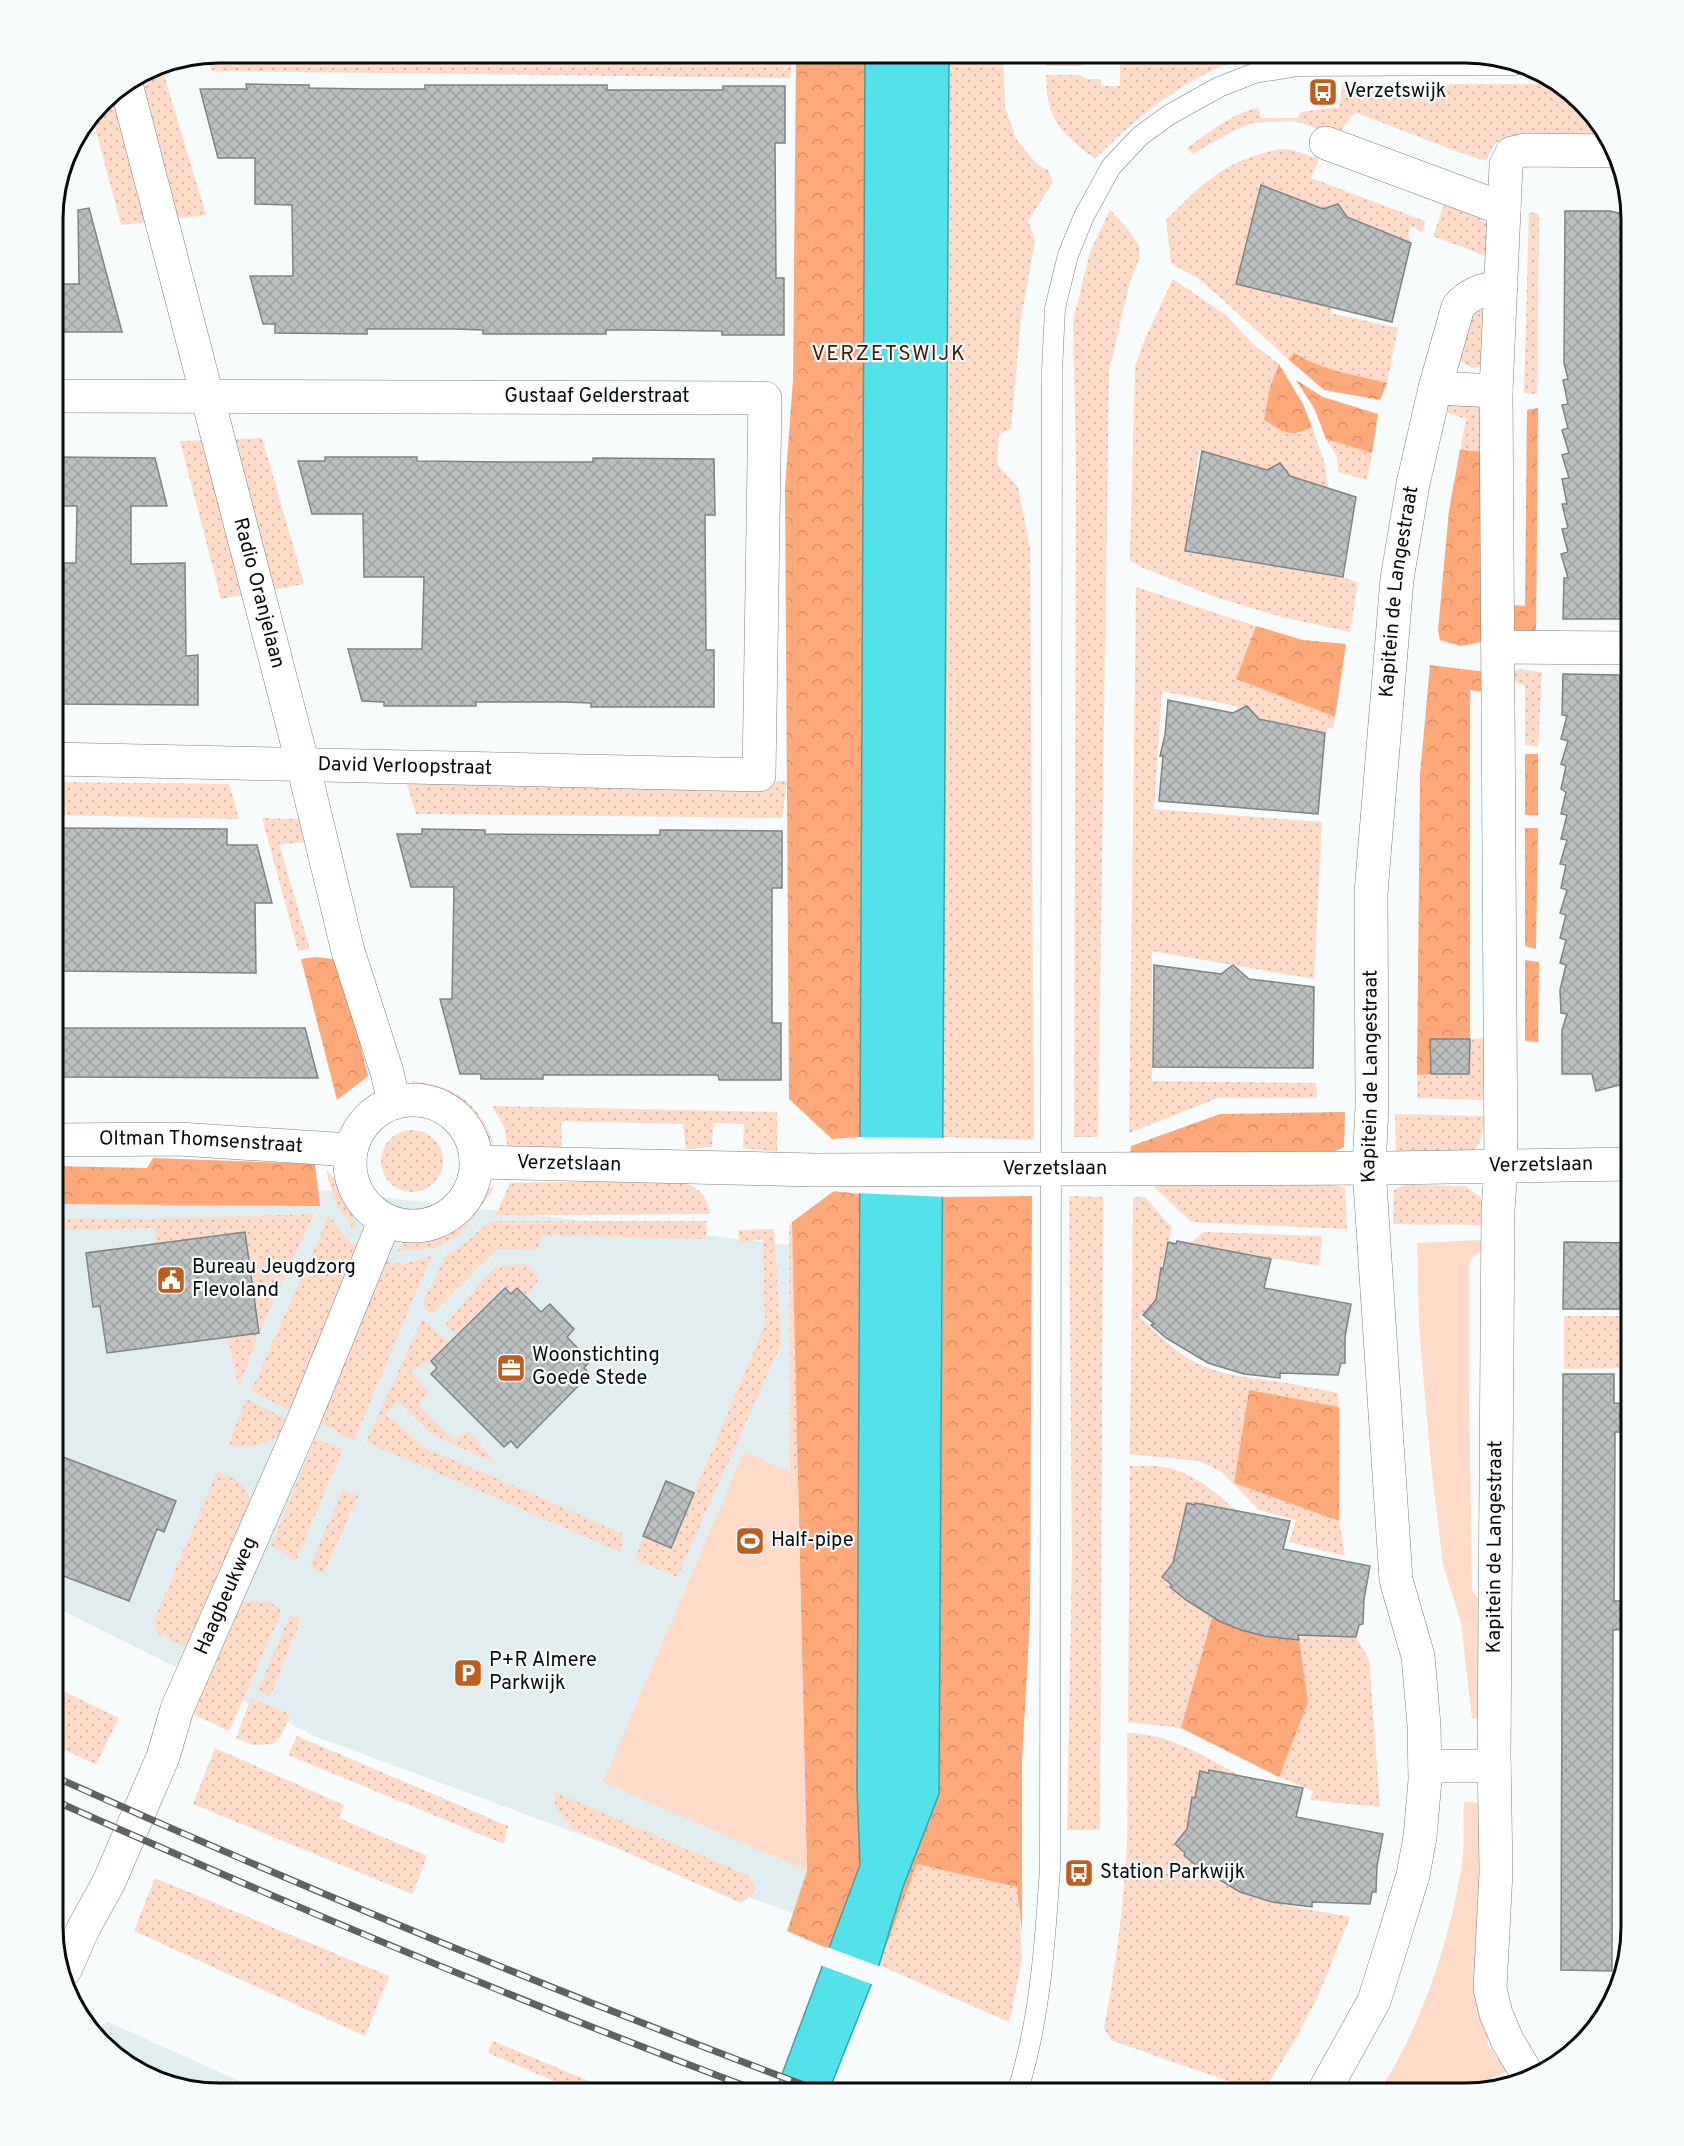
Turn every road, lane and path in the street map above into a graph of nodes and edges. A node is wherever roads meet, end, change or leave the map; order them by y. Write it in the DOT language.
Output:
graph roads {
  1 [pos="1490,65"];
  2 [pos="128,92"];
  3 [pos="1326,143"];
  4 [pos="1605,151"];
  5 [pos="1505,193"];
  6 [pos="1501,286"];
  7 [pos="1435,388"];
  8 [pos="1496,391"];
  9 [pos="63,396"];
  10 [pos="206,396"];
  11 [pos="1499,647"];
  12 [pos="1621,648"];
  13 [pos="63,759"];
  14 [pos="303,765"];
  15 [pos="759,775"];
  16 [pos="394,1102"];
  17 [pos="63,1140"];
  18 [pos="351,1150"];
  19 [pos="477,1162"];
  20 [pos="1621,1164"];
  21 [pos="1501,1167"];
  22 [pos="1369,1168"];
  23 [pos="1052,1169"];
  24 [pos="386,1220"];
  25 [pos="1425,1766"];
  26 [pos="1494,1766"];
  27 [pos="68,1964"];
  28 [pos="1525,2071"];
  29 [pos="1020,2083"];
  30 [pos="1329,2083"];
  1 -- 23 [label="lane"];
  2 -- 10 [label="street, Radio Oranjelaan"];
  3 -- 5 [label="street"];
  4 -- 5 [label="street, Kapitein de Langestraat"];
  5 -- 6 [label="street, Kapitein de Langestraat"];
  6 -- 7 [label="street, Kapitein de Langestraat"];
  6 -- 8 [label="street, Kapitein de Langestraat"];
  7 -- 8 [label="street"];
  7 -- 22 [label="street, Kapitein de Langestraat"];
  8 -- 11 [label="street, Kapitein de Langestraat"];
  9 -- 10 [label="street, Gustaaf Gelderstraat"];
  10 -- 14 [label="street, Radio Oranjelaan"];
  10 -- 15 [label="street, Gustaaf Gelderstraat"];
  11 -- 12 [label="street"];
  11 -- 21 [label="street, Kapitein de Langestraat"];
  13 -- 14 [label="street, David Verloopstraat"];
  14 -- 15 [label="street, David Verloopstraat"];
  14 -- 16 [label="street, Radio Oranjelaan"];
  16 -- 18 [label="street"];
  16 -- 19 [label="street"];
  17 -- 18 [label="street, Oltman Thomsenstraat"];
  18 -- 24 [label="street"];
  19 -- 23 [label="street, Verzetslaan"];
  19 -- 24 [label="street"];
  20 -- 21 [label="street, Verzetslaan"];
  21 -- 22 [label="street, Verzetslaan"];
  21 -- 26 [label="street, Kapitein de Langestraat"];
  22 -- 23 [label="street, Verzetslaan"];
  22 -- 25 [label="street, Kapitein de Langestraat"];
  23 -- 29 [label="lane"];
  24 -- 27 [label="street, Haagbeukweg"];
  25 -- 26 [label="street"];
  25 -- 30 [label="street, Kapitein de Langestraat"];
  26 -- 28 [label="street, Kapitein de Langestraat"];
}
